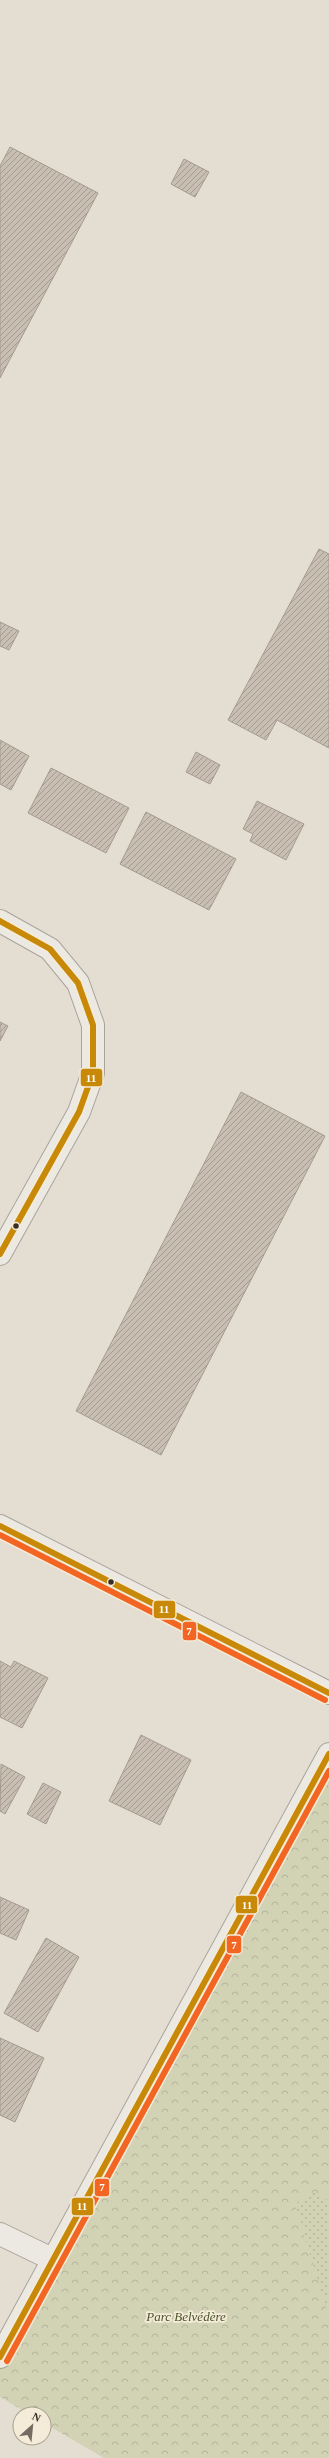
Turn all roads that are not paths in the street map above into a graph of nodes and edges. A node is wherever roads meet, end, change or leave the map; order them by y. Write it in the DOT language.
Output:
graph roads {
  1 [pos="0,921"];
  2 [pos="0,1254"];
  3 [pos="0,1526"];
  4 [pos="329,1693"];
  5 [pos="329,1754"];
  6 [pos="0,2234"];
  7 [pos="54,2260"];
  8 [pos="0,2357"];
  1 -- 2 [label="street"];
  3 -- 4 [label="street"];
  5 -- 7 [label="street"];
  6 -- 7 [label="street"];
  7 -- 8 [label="street"];
}
